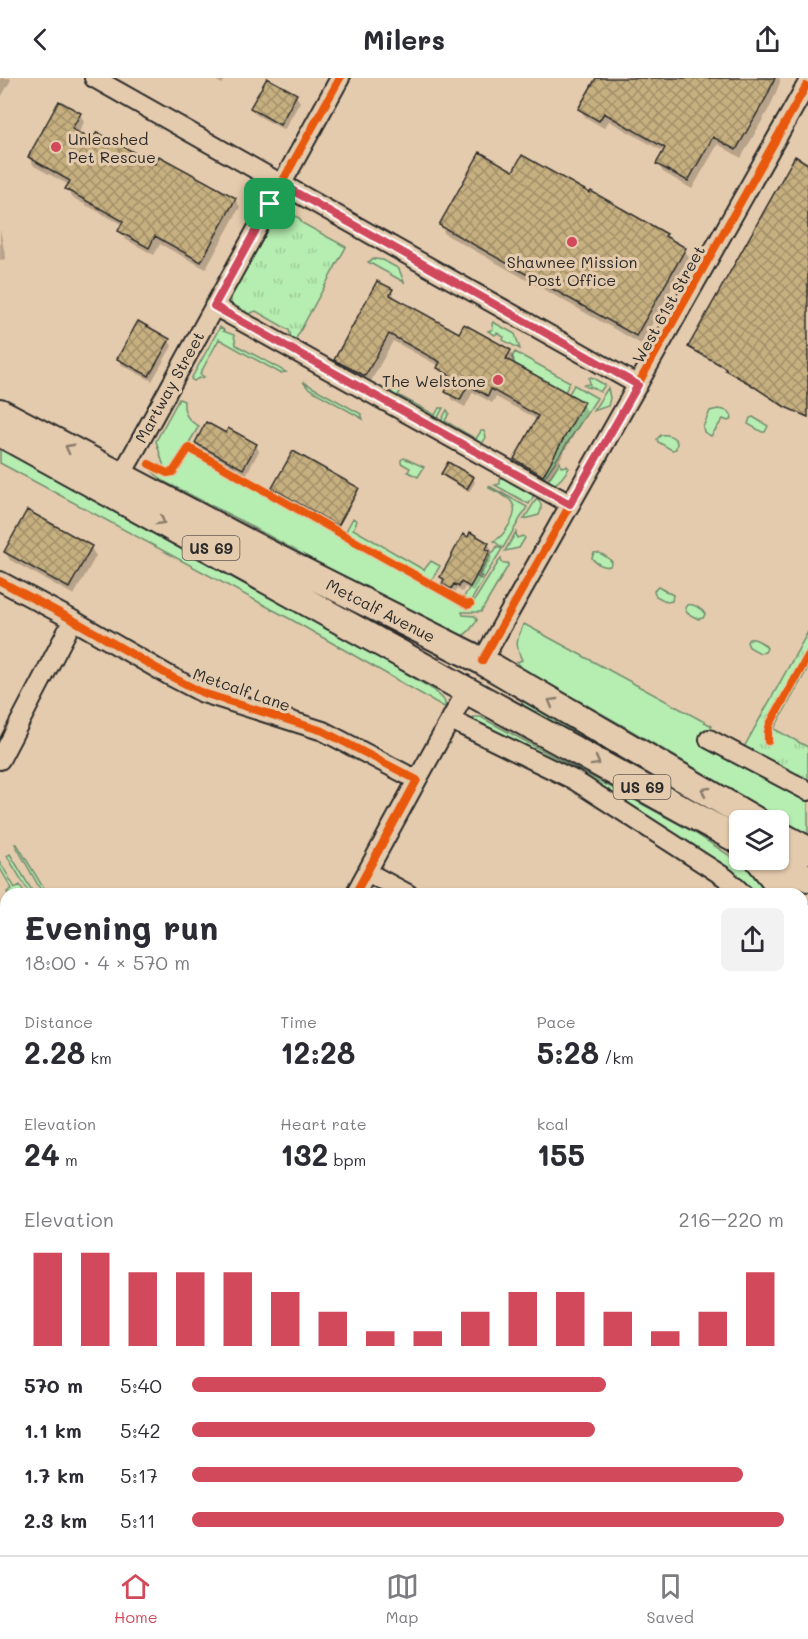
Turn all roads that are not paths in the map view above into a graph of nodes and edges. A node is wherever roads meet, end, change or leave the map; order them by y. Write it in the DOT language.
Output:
graph roads {
  1 [pos="94,78"];
  2 [pos="340,78"];
  3 [pos="806,90"];
  4 [pos="281,184"];
  5 [pos="214,306"];
  6 [pos="638,385"];
  7 [pos="0,412"];
  8 [pos="0,433"];
  9 [pos="121,476"];
  10 [pos="570,504"];
  11 [pos="0,581"];
  12 [pos="311,604"];
  13 [pos="73,620"];
  14 [pos="482,661"];
  15 [pos="467,690"];
  16 [pos="451,720"];
  17 [pos="545,734"];
  18 [pos="709,739"];
  19 [pos="0,760"];
  20 [pos="417,780"];
  21 [pos="808,791"];
  22 [pos="738,810"];
  23 [pos="729,835"];
  24 [pos="789,840"];
  25 [pos="808,850"];
  26 [pos="789,868"];
  27 [pos="767,870"];
  28 [pos="367,872"];
  29 [pos="808,878"];
  30 [pos="358,888"];
  31 [pos="397,888"];
  32 [pos="737,888"];
  33 [pos="781,888"];
  1 -- 4 [label="street"];
  2 -- 4 [label="street, Martway Street"];
  3 -- 6 [label="street, West 61st Street"];
  4 -- 5 [label="street, Martway Street"];
  4 -- 6 [label="street"];
  5 -- 9 [label="street, Martway Street"];
  5 -- 10 [label="street"];
  6 -- 10 [label="street, West 61st Street"];
  9 -- 7 [label="highway, Metcalf Avenue / US 69, one-way"];
  8 -- 12 [label="highway, Metcalf Avenue / US 69, one-way"];
  9 -- 14 [label="highway, Metcalf Avenue / US 69"];
  10 -- 14 [label="street, West 61st Street"];
  11 -- 13 [label="street, Metcalf Lane"];
  12 -- 14 [label="highway"];
  12 -- 15 [label="highway, Metcalf Avenue / US 69"];
  13 -- 19 [label="street"];
  13 -- 20 [label="street, Metcalf Lane"];
  14 -- 17 [label="highway"];
  22 -- 14 [label="highway, Metcalf Avenue / US 69, one-way"];
  15 -- 16 [label="street"];
  15 -- 17 [label="highway, Metcalf Avenue / US 69"];
  16 -- 20 [label="street"];
  16 -- 32 [label="street"];
  17 -- 23 [label="highway, Metcalf Avenue / US 69, one-way"];
  18 -- 21 [label="street"];
  20 -- 28 [label="street"];
  24 -- 25 [label="highway"];
  26 -- 29 [label="highway"];
  27 -- 33 [label="highway"];
  28 -- 30 [label="street"];
  28 -- 31 [label="street"];
}
